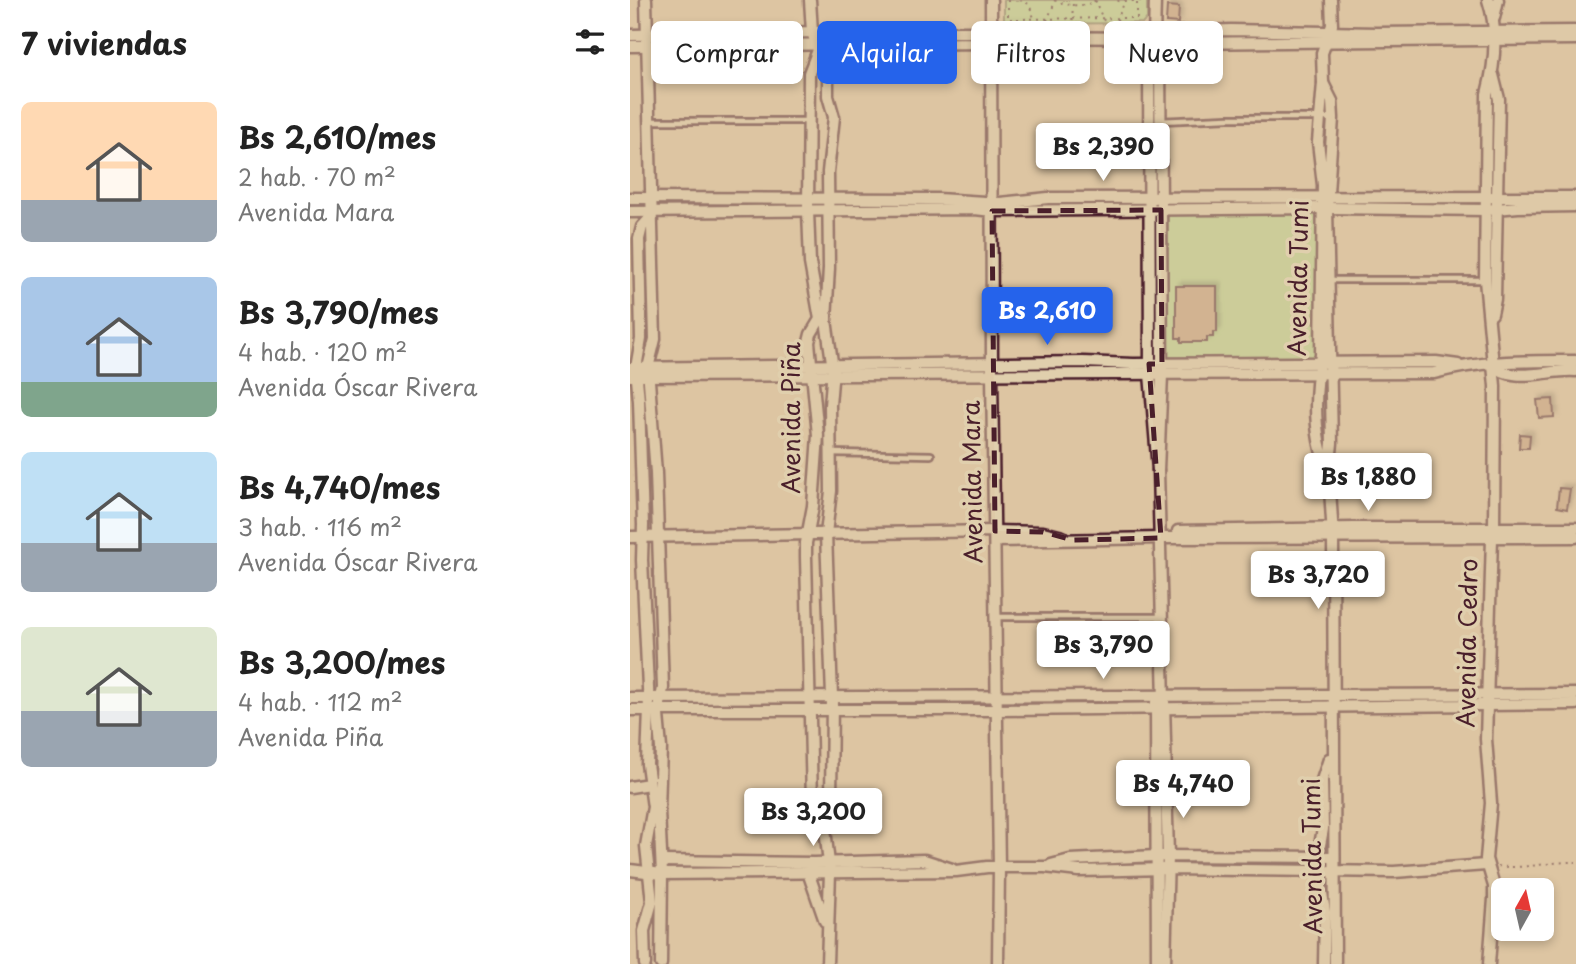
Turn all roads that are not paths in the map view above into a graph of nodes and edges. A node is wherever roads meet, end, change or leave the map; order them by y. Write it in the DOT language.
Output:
graph roads {
  1 [pos="646,0"];
  2 [pos="810,0"];
  3 [pos="991,0"];
  4 [pos="1155,0"];
  5 [pos="1331,0"];
  6 [pos="1488,0"];
  7 [pos="1498,0"];
  8 [pos="1494,18"];
  9 [pos="991,21"];
  10 [pos="1154,21"];
  11 [pos="1223,30"];
  12 [pos="1576,31"];
  13 [pos="812,32"];
  14 [pos="630,35"];
  15 [pos="1494,36"];
  16 [pos="971,37"];
  17 [pos="1327,38"];
  18 [pos="646,40"];
  19 [pos="1576,40"];
  20 [pos="817,44"];
  21 [pos="630,46"];
  22 [pos="817,47"];
  23 [pos="817,50"];
  24 [pos="1323,83"];
  25 [pos="828,84"];
  26 [pos="991,84"];
  27 [pos="1149,84"];
  28 [pos="1160,84"];
  29 [pos="1321,117"];
  30 [pos="1333,118"];
  31 [pos="648,121"];
  32 [pos="808,121"];
  33 [pos="1149,121"];
  34 [pos="1160,121"];
  35 [pos="1161,197"];
  36 [pos="1576,197"];
  37 [pos="630,198"];
  38 [pos="651,198"];
  39 [pos="1149,198"];
  40 [pos="1325,202"];
  41 [pos="1491,204"];
  42 [pos="808,205"];
  43 [pos="829,205"];
  44 [pos="1576,206"];
  45 [pos="992,207"];
  46 [pos="1161,210"];
  47 [pos="1149,211"];
  48 [pos="630,212"];
  49 [pos="651,214"];
  50 [pos="1490,279"];
  51 [pos="1325,280"];
  52 [pos="1576,361"];
  53 [pos="1320,362"];
  54 [pos="1331,362"];
  55 [pos="1491,362"];
  56 [pos="1162,363"];
  57 [pos="1462,365"];
  58 [pos="832,369"];
  59 [pos="992,369"];
  60 [pos="1150,369"];
  61 [pos="811,370"];
  62 [pos="1576,371"];
  63 [pos="633,372"];
  64 [pos="648,372"];
  65 [pos="1317,374"];
  66 [pos="1331,374"];
  67 [pos="1162,375"];
  68 [pos="831,453"];
  69 [pos="931,456"];
  70 [pos="1158,470"];
  71 [pos="1329,472"];
  72 [pos="1576,528"];
  73 [pos="1333,533"];
  74 [pos="1493,533"];
  75 [pos="808,534"];
  76 [pos="826,534"];
  77 [pos="1161,535"];
  78 [pos="658,536"];
  79 [pos="995,536"];
  80 [pos="630,537"];
  81 [pos="642,537"];
  82 [pos="1576,537"];
  83 [pos="995,617"];
  84 [pos="1163,617"];
  85 [pos="1576,694"];
  86 [pos="995,697"];
  87 [pos="630,698"];
  88 [pos="661,698"];
  89 [pos="1488,700"];
  90 [pos="1333,701"];
  91 [pos="1160,702"];
  92 [pos="811,703"];
  93 [pos="832,703"];
  94 [pos="1576,704"];
  95 [pos="652,705"];
  96 [pos="630,709"];
  97 [pos="996,709"];
  98 [pos="1333,748"];
  99 [pos="649,784"];
  100 [pos="630,787"];
  101 [pos="825,829"];
  102 [pos="1162,856"];
  103 [pos="1318,857"];
  104 [pos="1333,857"];
  105 [pos="662,861"];
  106 [pos="1486,865"];
  107 [pos="830,867"];
  108 [pos="999,867"];
  109 [pos="1045,867"];
  110 [pos="1161,869"];
  111 [pos="1318,869"];
  112 [pos="1334,869"];
  113 [pos="630,870"];
  114 [pos="649,872"];
  115 [pos="808,872"];
  116 [pos="662,874"];
  117 [pos="827,928"];
  118 [pos="645,964"];
  119 [pos="661,964"];
  120 [pos="827,964"];
  121 [pos="998,964"];
  122 [pos="1157,964"];
  123 [pos="1165,964"];
  124 [pos="1324,964"];
  125 [pos="1335,964"];
  126 [pos="1489,964"];
  1 -- 18 [label="street"];
  2 -- 13 [label="street, Avenida Piña"];
  3 -- 9 [label="street, Avenida Mara"];
  4 -- 10 [label="street"];
  5 -- 17 [label="street, Avenida Tumi"];
  6 -- 8 [label="street, Avenida Cedro"];
  7 -- 8 [label="street, Avenida Cedro"];
  8 -- 15 [label="street, Avenida Cedro"];
  11 -- 17 [label="street"];
  12 -- 15 [label="street"];
  13 -- 16 [label="street"];
  13 -- 18 [label="street"];
  13 -- 20 [label="street, Avenida Piña"];
  14 -- 18 [label="street"];
  15 -- 17 [label="street"];
  15 -- 19 [label="street"];
  15 -- 41 [label="street, Avenida Cedro"];
  17 -- 24 [label="street, Avenida Tumi"];
  18 -- 21 [label="street"];
  18 -- 22 [label="street"];
  18 -- 31 [label="street"];
  23 -- 32 [label="street, Avenida Piña"];
  24 -- 29 [label="street, Avenida Tumi"];
  24 -- 30 [label="street, Avenida Tumi"];
  25 -- 43 [label="street, Avenida Piña"];
  26 -- 45 [label="street, Avenida Mara"];
  27 -- 33 [label="street"];
  28 -- 34 [label="street"];
  29 -- 30 [label="lane"];
  29 -- 34 [label="lane"];
  29 -- 40 [label="street, Avenida Tumi"];
  30 -- 40 [label="street, Avenida Tumi"];
  31 -- 32 [label="lane"];
  31 -- 38 [label="street"];
  32 -- 42 [label="street, Avenida Piña"];
  33 -- 34 [label="lane"];
  33 -- 39 [label="street"];
  34 -- 35 [label="street"];
  35 -- 39 [label="street"];
  35 -- 40 [label="street"];
  35 -- 46 [label="street"];
  36 -- 41 [label="street"];
  37 -- 38 [label="street"];
  38 -- 42 [label="street"];
  38 -- 49 [label="street"];
  39 -- 45 [label="street"];
  39 -- 47 [label="street"];
  40 -- 41 [label="street"];
  40 -- 46 [label="street"];
  40 -- 51 [label="street, Avenida Tumi"];
  41 -- 44 [label="street"];
  41 -- 50 [label="street, Avenida Cedro"];
  42 -- 43 [label="street"];
  42 -- 49 [label="street"];
  42 -- 61 [label="street, Avenida Piña"];
  43 -- 45 [label="street"];
  43 -- 58 [label="street, Avenida Piña"];
  45 -- 47 [label="street"];
  45 -- 59 [label="street, Avenida Mara"];
  46 -- 47 [label="street"];
  46 -- 56 [label="street"];
  47 -- 60 [label="street"];
  48 -- 49 [label="street"];
  49 -- 63 [label="street"];
  49 -- 64 [label="street"];
  50 -- 51 [label="lane"];
  50 -- 55 [label="street, Avenida Cedro"];
  51 -- 53 [label="street, Avenida Tumi"];
  51 -- 54 [label="street, Avenida Tumi"];
  52 -- 55 [label="street"];
  53 -- 54 [label="street"];
  53 -- 56 [label="street"];
  53 -- 65 [label="street, Avenida Tumi"];
  54 -- 57 [label="street"];
  54 -- 66 [label="street, Avenida Tumi"];
  55 -- 57 [label="street"];
  55 -- 62 [label="street"];
  55 -- 74 [label="street, Avenida Cedro"];
  56 -- 60 [label="street"];
  56 -- 67 [label="street"];
  57 -- 66 [label="street"];
  58 -- 59 [label="street"];
  58 -- 61 [label="street"];
  58 -- 68 [label="street, Avenida Piña"];
  59 -- 60 [label="street"];
  59 -- 79 [label="street, Avenida Mara"];
  60 -- 67 [label="street"];
  60 -- 70 [label="street"];
  61 -- 64 [label="street"];
  61 -- 75 [label="street, Avenida Piña"];
  63 -- 64 [label="street"];
  63 -- 81 [label="street"];
  64 -- 78 [label="street"];
  65 -- 66 [label="street"];
  65 -- 67 [label="street"];
  65 -- 71 [label="street, Avenida Tumi"];
  66 -- 71 [label="street, Avenida Tumi"];
  67 -- 70 [label="street"];
  68 -- 69 [label="lane"];
  68 -- 76 [label="street, Avenida Piña"];
  70 -- 77 [label="street"];
  71 -- 73 [label="street, Avenida Tumi"];
  72 -- 74 [label="street"];
  73 -- 74 [label="street"];
  73 -- 77 [label="street"];
  73 -- 90 [label="street, Avenida Tumi"];
  74 -- 82 [label="street"];
  74 -- 89 [label="street, Avenida Cedro"];
  75 -- 76 [label="street"];
  75 -- 78 [label="street"];
  75 -- 92 [label="street, Avenida Piña"];
  76 -- 79 [label="street"];
  76 -- 93 [label="street, Avenida Piña"];
  77 -- 79 [label="street"];
  77 -- 84 [label="street"];
  78 -- 81 [label="street"];
  78 -- 88 [label="street"];
  79 -- 83 [label="street, Avenida Mara"];
  80 -- 81 [label="street"];
  81 -- 95 [label="street"];
  83 -- 84 [label="lane"];
  83 -- 86 [label="street, Avenida Mara"];
  84 -- 91 [label="street"];
  85 -- 89 [label="street"];
  86 -- 91 [label="street"];
  86 -- 93 [label="street"];
  86 -- 97 [label="street, Avenida Mara"];
  87 -- 95 [label="street"];
  88 -- 92 [label="street"];
  88 -- 95 [label="street"];
  89 -- 90 [label="street"];
  89 -- 94 [label="street"];
  89 -- 106 [label="street, Avenida Cedro"];
  90 -- 91 [label="street"];
  90 -- 98 [label="street, Avenida Tumi"];
  91 -- 97 [label="street"];
  91 -- 102 [label="street"];
  92 -- 93 [label="street"];
  92 -- 95 [label="street"];
  92 -- 101 [label="street, Avenida Piña"];
  93 -- 97 [label="street"];
  93 -- 101 [label="street, Avenida Piña"];
  95 -- 96 [label="street"];
  95 -- 99 [label="street"];
  95 -- 105 [label="street"];
  97 -- 108 [label="street, Avenida Mara"];
  98 -- 103 [label="street, Avenida Tumi"];
  98 -- 104 [label="street, Avenida Tumi"];
  99 -- 100 [label="street"];
  99 -- 114 [label="street"];
  101 -- 107 [label="street, Avenida Piña"];
  102 -- 103 [label="street"];
  102 -- 109 [label="street"];
  102 -- 110 [label="street"];
  103 -- 104 [label="street"];
  103 -- 111 [label="street, Avenida Tumi"];
  104 -- 112 [label="street, Avenida Tumi"];
  105 -- 107 [label="street"];
  105 -- 116 [label="street"];
  106 -- 112 [label="street"];
  106 -- 126 [label="street, Avenida Cedro"];
  107 -- 108 [label="street"];
  107 -- 115 [label="street"];
  107 -- 117 [label="street, Avenida Piña"];
  108 -- 109 [label="street"];
  108 -- 121 [label="street, Avenida Mara"];
  109 -- 110 [label="street"];
  110 -- 111 [label="street"];
  110 -- 122 [label="street"];
  110 -- 123 [label="street"];
  111 -- 112 [label="street"];
  111 -- 124 [label="street, Avenida Tumi"];
  112 -- 125 [label="street, Avenida Tumi"];
  113 -- 114 [label="street"];
  114 -- 116 [label="street"];
  114 -- 118 [label="street"];
  115 -- 116 [label="street"];
  115 -- 117 [label="street"];
  116 -- 119 [label="street"];
  117 -- 120 [label="street, Avenida Piña"];
}
